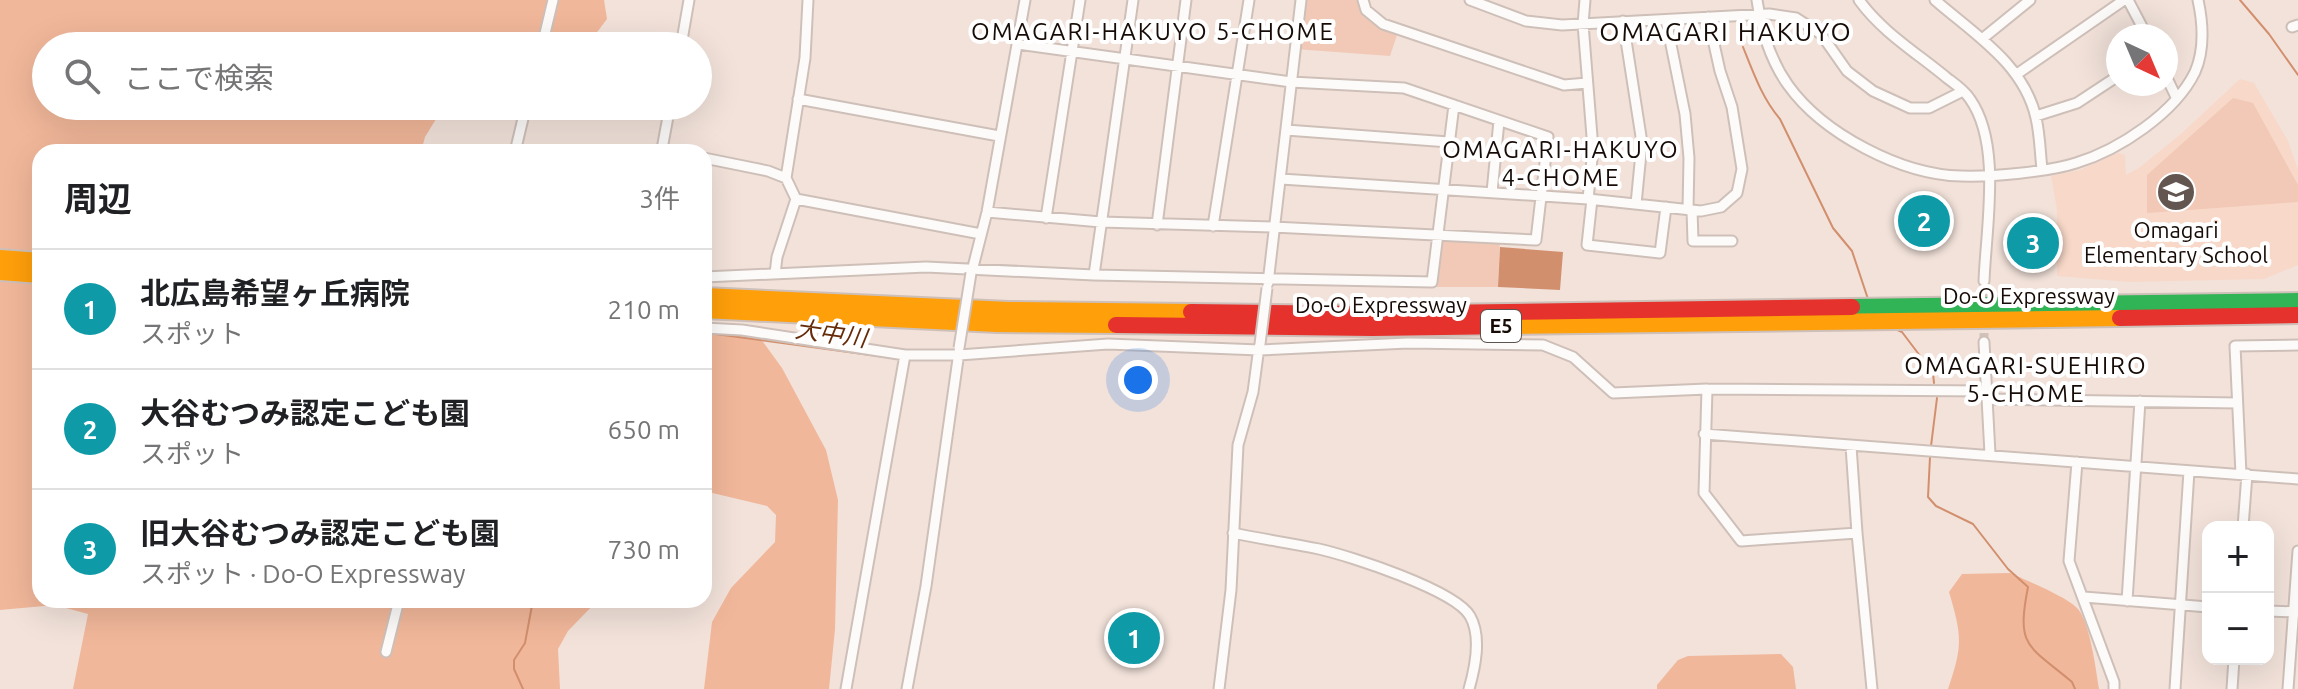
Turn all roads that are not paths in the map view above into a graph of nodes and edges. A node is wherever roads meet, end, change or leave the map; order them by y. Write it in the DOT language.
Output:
graph roads {
  1 [pos="553,0"];
  2 [pos="689,0"];
  3 [pos="808,0"];
  4 [pos="1025,0"];
  5 [pos="1080,0"];
  6 [pos="1133,0"];
  7 [pos="1186,0"];
  8 [pos="1249,0"];
  9 [pos="1301,0"];
  10 [pos="1363,0"];
  11 [pos="1470,0"];
  12 [pos="1585,0"];
  13 [pos="1757,0"];
  14 [pos="1859,0"];
  15 [pos="2030,0"];
  16 [pos="2126,0"];
  17 [pos="2198,0"];
  18 [pos="1942,2"];
  19 [pos="1759,15"];
  20 [pos="1708,17"];
  21 [pos="1666,20"];
  22 [pos="1623,21"];
  23 [pos="1583,24"];
  24 [pos="2140,24"];
  25 [pos="545,32"];
  26 [pos="683,32"];
  27 [pos="1982,39"];
  28 [pos="1018,44"];
  29 [pos="1074,52"];
  30 [pos="1125,60"];
  31 [pos="1178,67"];
  32 [pos="2017,74"];
  33 [pos="1238,75"];
  34 [pos="1291,82"];
  35 [pos="1587,83"];
  36 [pos="2106,84"];
  37 [pos="1963,91"];
  38 [pos="2176,97"];
  39 [pos="798,99"];
  40 [pos="1454,105"];
  41 [pos="2036,116"];
  42 [pos="523,120"];
  43 [pos="667,120"];
  44 [pos="1499,121"];
  45 [pos="1286,130"];
  46 [pos="999,136"];
  47 [pos="1449,142"];
  48 [pos="517,144"];
  49 [pos="663,144"];
  50 [pos="712,160"];
  51 [pos="2042,169"];
  52 [pos="1989,175"];
  53 [pos="786,178"];
  54 [pos="1281,179"];
  55 [pos="1443,189"];
  56 [pos="1492,192"];
  57 [pos="1542,196"];
  58 [pos="796,199"];
  59 [pos="1590,199"];
  60 [pos="1636,204"];
  61 [pos="1666,207"];
  62 [pos="1690,210"];
  63 [pos="987,212"];
  64 [pos="1046,218"];
  65 [pos="1101,222"];
  66 [pos="1157,225"];
  67 [pos="1213,226"];
  68 [pos="1273,227"];
  69 [pos="981,234"];
  70 [pos="1439,235"];
  71 [pos="1732,241"];
  72 [pos="0,258"];
  73 [pos="32,260"];
  74 [pos="973,270"];
  75 [pos="0,272"];
  76 [pos="32,274"];
  77 [pos="775,274"];
  78 [pos="1094,275"];
  79 [pos="712,277"];
  80 [pos="1984,281"];
  81 [pos="1268,283"];
  82 [pos="712,296"];
  83 [pos="2298,301"];
  84 [pos="712,310"];
  85 [pos="2298,315"];
  86 [pos="712,328"];
  87 [pos="1984,342"];
  88 [pos="2298,345"];
  89 [pos="1260,347"];
  90 [pos="959,352"];
  91 [pos="905,355"];
  92 [pos="1707,389"];
  93 [pos="1987,395"];
  94 [pos="2140,401"];
  95 [pos="2237,403"];
  96 [pos="1704,434"];
  97 [pos="1851,446"];
  98 [pos="1990,454"];
  99 [pos="2077,462"];
  100 [pos="2134,467"];
  101 [pos="2189,471"];
  102 [pos="2244,474"];
  103 [pos="2298,479"];
  104 [pos="2243,521"];
  105 [pos="1233,533"];
  106 [pos="1857,533"];
  107 [pos="2298,551"];
  108 [pos="2084,597"];
  109 [pos="2127,601"];
  110 [pos="2180,604"];
  111 [pos="2202,606"];
  112 [pos="397,608"];
  113 [pos="2274,611"];
  114 [pos="2296,612"];
  115 [pos="386,652"];
  116 [pos="2234,665"];
  117 [pos="846,689"];
  118 [pos="907,689"];
  119 [pos="1219,689"];
  120 [pos="1469,689"];
  121 [pos="1872,689"];
  122 [pos="2114,689"];
  123 [pos="2175,689"];
  124 [pos="2232,689"];
  125 [pos="2288,689"];
  1 -- 25 [label="street"];
  2 -- 26 [label="street"];
  3 -- 39 [label="street"];
  4 -- 28 [label="street"];
  5 -- 29 [label="street"];
  6 -- 30 [label="street"];
  7 -- 31 [label="street"];
  8 -- 33 [label="street"];
  9 -- 34 [label="street"];
  10 -- 35 [label="street"];
  11 -- 23 [label="street"];
  12 -- 23 [label="street"];
  13 -- 19 [label="street"];
  14 -- 37 [label="street"];
  15 -- 27 [label="street"];
  16 -- 24 [label="street"];
  16 -- 32 [label="street"];
  17 -- 38 [label="street"];
  18 -- 27 [label="street"];
  19 -- 20 [label="street"];
  19 -- 37 [label="street"];
  19 -- 52 [label="street"];
  20 -- 21 [label="street"];
  20 -- 62 [label="street"];
  21 -- 22 [label="street"];
  21 -- 62 [label="street"];
  22 -- 23 [label="street"];
  22 -- 60 [label="street"];
  23 -- 35 [label="street"];
  27 -- 32 [label="street"];
  28 -- 29 [label="street"];
  28 -- 46 [label="street"];
  29 -- 30 [label="street"];
  29 -- 64 [label="street"];
  30 -- 31 [label="street"];
  30 -- 65 [label="street"];
  31 -- 33 [label="street"];
  31 -- 66 [label="street"];
  32 -- 41 [label="street"];
  33 -- 34 [label="street"];
  33 -- 67 [label="street"];
  34 -- 40 [label="street"];
  34 -- 45 [label="street"];
  35 -- 59 [label="street"];
  36 -- 41 [label="street"];
  37 -- 52 [label="street"];
  38 -- 51 [label="street"];
  39 -- 46 [label="street"];
  39 -- 53 [label="street"];
  40 -- 44 [label="street"];
  40 -- 47 [label="street"];
  41 -- 51 [label="street"];
  42 -- 48 [label="street"];
  43 -- 49 [label="street"];
  44 -- 56 [label="street"];
  44 -- 57 [label="street"];
  45 -- 47 [label="street"];
  45 -- 54 [label="street"];
  46 -- 63 [label="street"];
  47 -- 55 [label="street"];
  50 -- 53 [label="street"];
  51 -- 52 [label="street"];
  52 -- 80 [label="street"];
  53 -- 58 [label="street"];
  54 -- 55 [label="street"];
  54 -- 68 [label="street"];
  55 -- 56 [label="street"];
  55 -- 70 [label="street"];
  56 -- 57 [label="street"];
  57 -- 59 [label="street"];
  57 -- 70 [label="street"];
  58 -- 69 [label="street"];
  58 -- 77 [label="street"];
  59 -- 60 [label="street"];
  59 -- 61 [label="street"];
  60 -- 61 [label="street"];
  61 -- 62 [label="street"];
  62 -- 71 [label="street"];
  63 -- 64 [label="street"];
  63 -- 69 [label="street"];
  64 -- 65 [label="street"];
  65 -- 66 [label="street"];
  65 -- 78 [label="street"];
  66 -- 67 [label="street"];
  67 -- 68 [label="street"];
  68 -- 70 [label="street"];
  68 -- 81 [label="street"];
  69 -- 74 [label="street"];
  70 -- 81 [label="street"];
  72 -- 73 [label="highway"];
  74 -- 77 [label="street"];
  74 -- 78 [label="street"];
  74 -- 90 [label="street, bridge"];
  75 -- 76 [label="highway"];
  77 -- 79 [label="street"];
  78 -- 81 [label="street"];
  81 -- 89 [label="street, bridge"];
  82 -- 83 [label="highway, Do-O Expressway / E5"];
  84 -- 85 [label="highway, Do-O Expressway / E5"];
  86 -- 91 [label="street"];
  87 -- 93 [label="street"];
  88 -- 95 [label="street"];
  89 -- 90 [label="street"];
  89 -- 92 [label="street"];
  89 -- 105 [label="street"];
  90 -- 91 [label="street"];
  90 -- 118 [label="street"];
  91 -- 117 [label="street"];
  92 -- 93 [label="street"];
  92 -- 96 [label="street"];
  93 -- 94 [label="street"];
  93 -- 98 [label="street"];
  94 -- 95 [label="street"];
  94 -- 100 [label="street"];
  95 -- 102 [label="street"];
  96 -- 97 [label="street"];
  96 -- 106 [label="street"];
  97 -- 98 [label="street"];
  97 -- 106 [label="street"];
  98 -- 99 [label="street"];
  99 -- 100 [label="street"];
  99 -- 108 [label="street"];
  100 -- 101 [label="street"];
  100 -- 109 [label="street"];
  101 -- 102 [label="street"];
  101 -- 110 [label="street"];
  102 -- 103 [label="street"];
  102 -- 104 [label="street"];
  105 -- 119 [label="street"];
  105 -- 120 [label="street"];
  106 -- 121 [label="street"];
  107 -- 114 [label="street"];
  108 -- 109 [label="street"];
  108 -- 122 [label="street"];
  109 -- 110 [label="street"];
  110 -- 111 [label="street"];
  110 -- 123 [label="street"];
  112 -- 115 [label="street"];
  113 -- 114 [label="street"];
  114 -- 125 [label="street"];
  116 -- 124 [label="street"];
}
